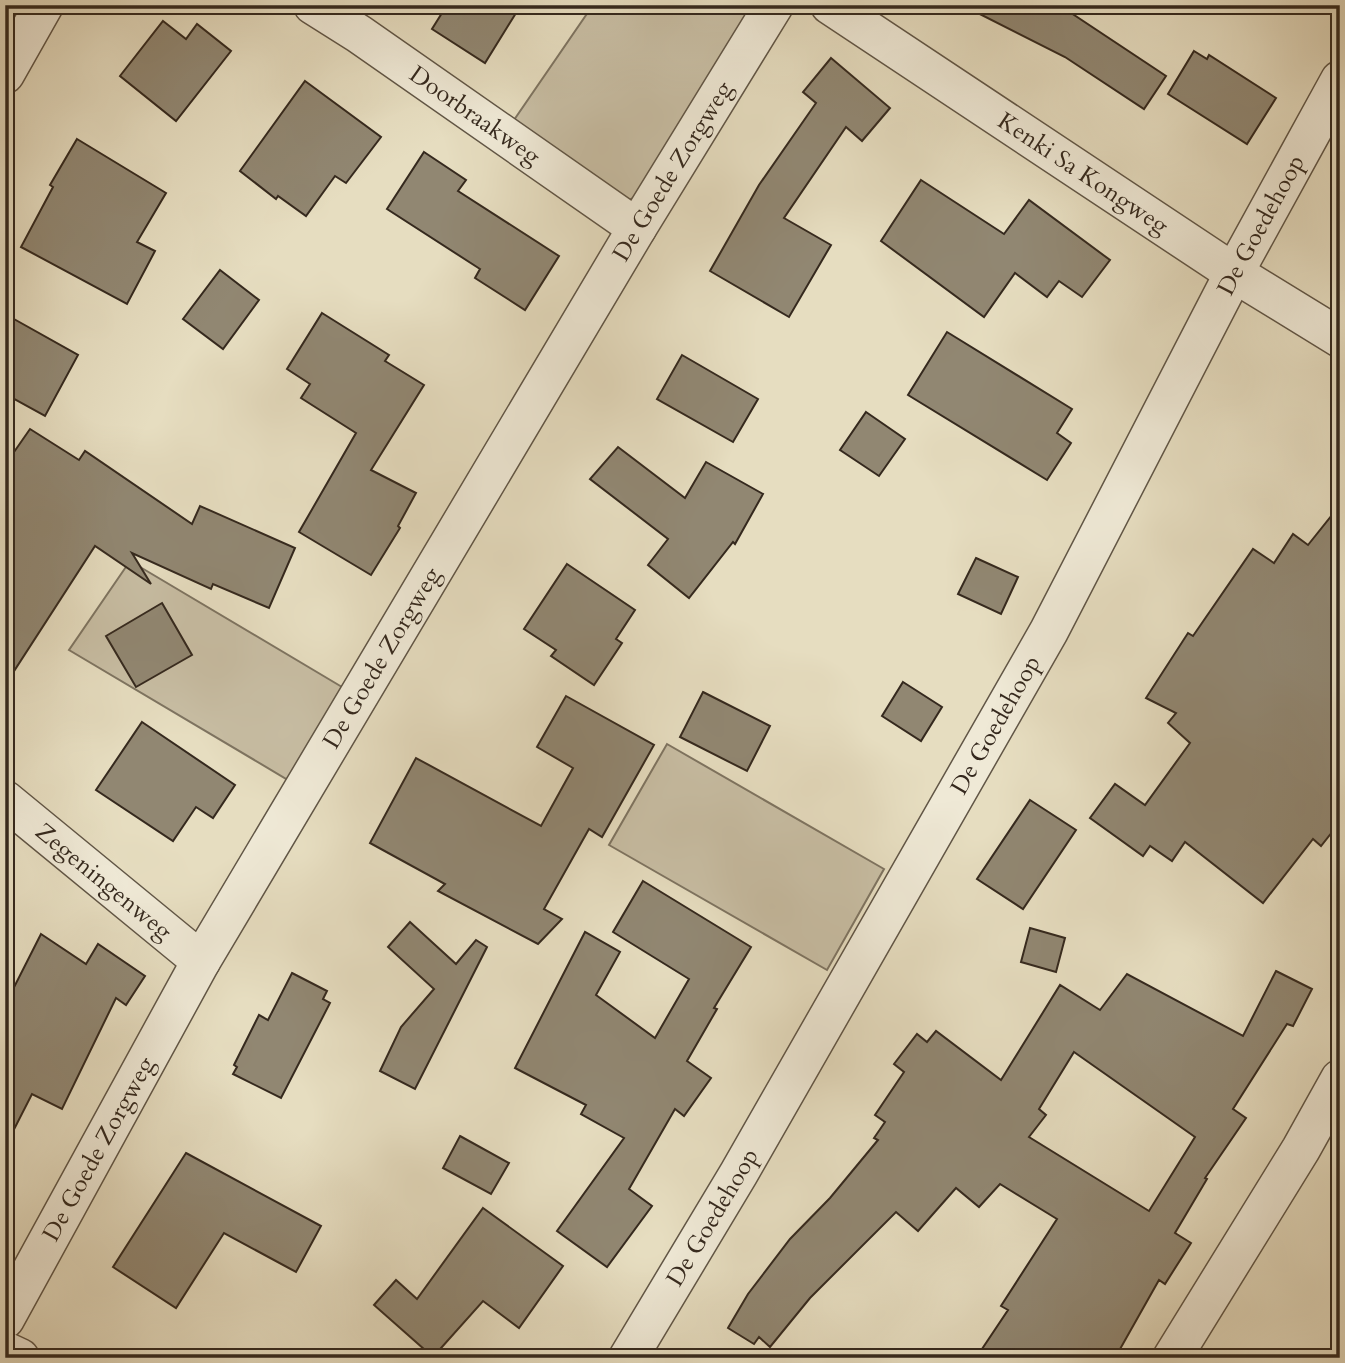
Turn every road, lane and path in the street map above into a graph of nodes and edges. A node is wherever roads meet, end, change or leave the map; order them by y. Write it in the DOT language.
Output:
graph roads {
  1 [pos="44,5"];
  2 [pos="313,5"];
  3 [pos="774,5"];
  4 [pos="830,5"];
  5 [pos="5,74"];
  6 [pos="1340,80"];
  7 [pos="637,228"];
  8 [pos="1234,273"];
  9 [pos="1340,338"];
  10 [pos="5,800"];
  11 [pos="201,961"];
  12 [pos="1340,1079"];
  13 [pos="5,1319"];
  14 [pos="5,1351"];
  15 [pos="20,1358"];
  16 [pos="628,1358"];
  17 [pos="1172,1358"];
  1 -- 5 [label="street"];
  2 -- 7 [label="street, Doorbraakweg"];
  3 -- 7 [label="street, De Goede Zorgweg"];
  4 -- 8 [label="street, Kenki Sa Kongweg"];
  6 -- 8 [label="street, De Goedehoop"];
  7 -- 11 [label="street, De Goede Zorgweg"];
  8 -- 9 [label="street, Kenki Sa Kongweg"];
  8 -- 16 [label="street, De Goedehoop"];
  10 -- 11 [label="street, Zegeningenweg"];
  11 -- 13 [label="street, De Goede Zorgweg"];
  12 -- 17 [label="street"];
  14 -- 15 [label="street"];
}
